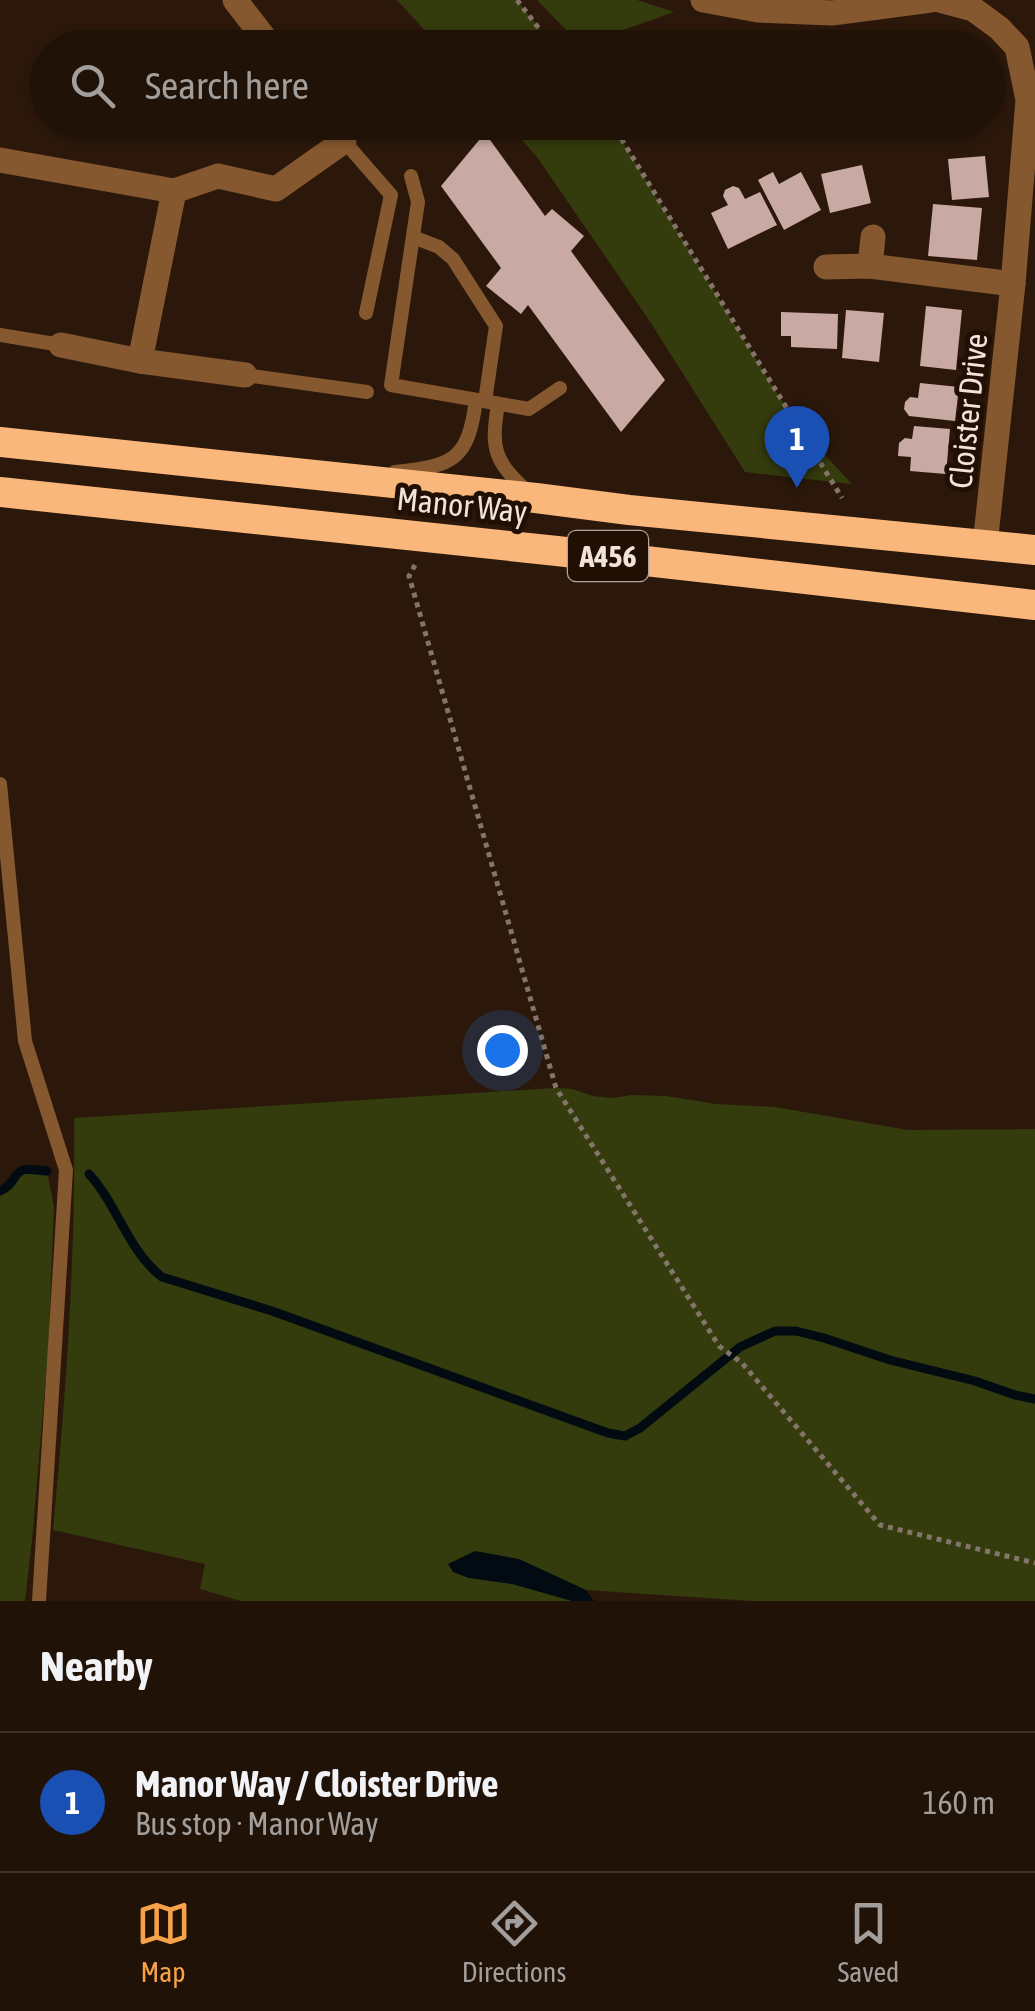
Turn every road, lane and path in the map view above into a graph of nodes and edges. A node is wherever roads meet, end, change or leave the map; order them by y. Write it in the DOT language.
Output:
graph roads {
  1 [pos="236,0"];
  2 [pos="516,0"];
  3 [pos="703,0"];
  4 [pos="935,0"];
  5 [pos="759,5"];
  6 [pos="258,30"];
  7 [pos="540,30"];
  8 [pos="1001,30"];
  9 [pos="1005,34"];
  10 [pos="328,140"];
  11 [pos="344,140"];
  12 [pos="622,140"];
  13 [pos="0,160"];
  14 [pos="411,176"];
  15 [pos="174,190"];
  16 [pos="872,236"];
  17 [pos="413,237"];
  18 [pos="826,266"];
  19 [pos="870,266"];
  20 [pos="1013,284"];
  21 [pos="366,313"];
  22 [pos="0,335"];
  23 [pos="61,345"];
  24 [pos="140,362"];
  25 [pos="245,375"];
  26 [pos="560,388"];
  27 [pos="367,392"];
  28 [pos="486,402"];
  29 [pos="0,442"];
  30 [pos="330,476"];
  31 [pos="0,492"];
  32 [pos="536,498"];
  33 [pos="842,498"];
  34 [pos="985,545"];
  35 [pos="1035,550"];
  36 [pos="420,558"];
  37 [pos="1035,605"];
  38 [pos="0,784"];
  39 [pos="1035,1563"];
  40 [pos="38,1601"];
  1 -- 6 [label="street"];
  2 -- 7 [label="path"];
  3 -- 5 [label="street, Cloister Drive"];
  4 -- 5 [label="street, Cloister Drive"];
  4 -- 8 [label="street, Cloister Drive"];
  9 -- 20 [label="street, Cloister Drive"];
  10 -- 15 [label="street"];
  11 -- 21 [label="lane"];
  12 -- 33 [label="path"];
  13 -- 15 [label="street"];
  14 -- 17 [label="lane"];
  15 -- 24 [label="street"];
  16 -- 19 [label="street"];
  17 -- 28 [label="lane"];
  17 -- 28 [label="lane"];
  18 -- 19 [label="street"];
  19 -- 20 [label="street"];
  20 -- 34 [label="street, Cloister Drive"];
  22 -- 23 [label="lane"];
  23 -- 24 [label="street"];
  24 -- 25 [label="street"];
  25 -- 27 [label="lane"];
  26 -- 28 [label="lane"];
  28 -- 30 [label="lane"];
  28 -- 32 [label="lane"];
  29 -- 30 [label="highway, Manor Way / A456"];
  30 -- 32 [label="highway, Manor Way / A456"];
  31 -- 37 [label="highway, Manor Way / A456"];
  32 -- 34 [label="highway, Manor Way / A456"];
  34 -- 35 [label="highway, Manor Way / A456"];
  36 -- 39 [label="path"];
  38 -- 40 [label="lane"];
}
